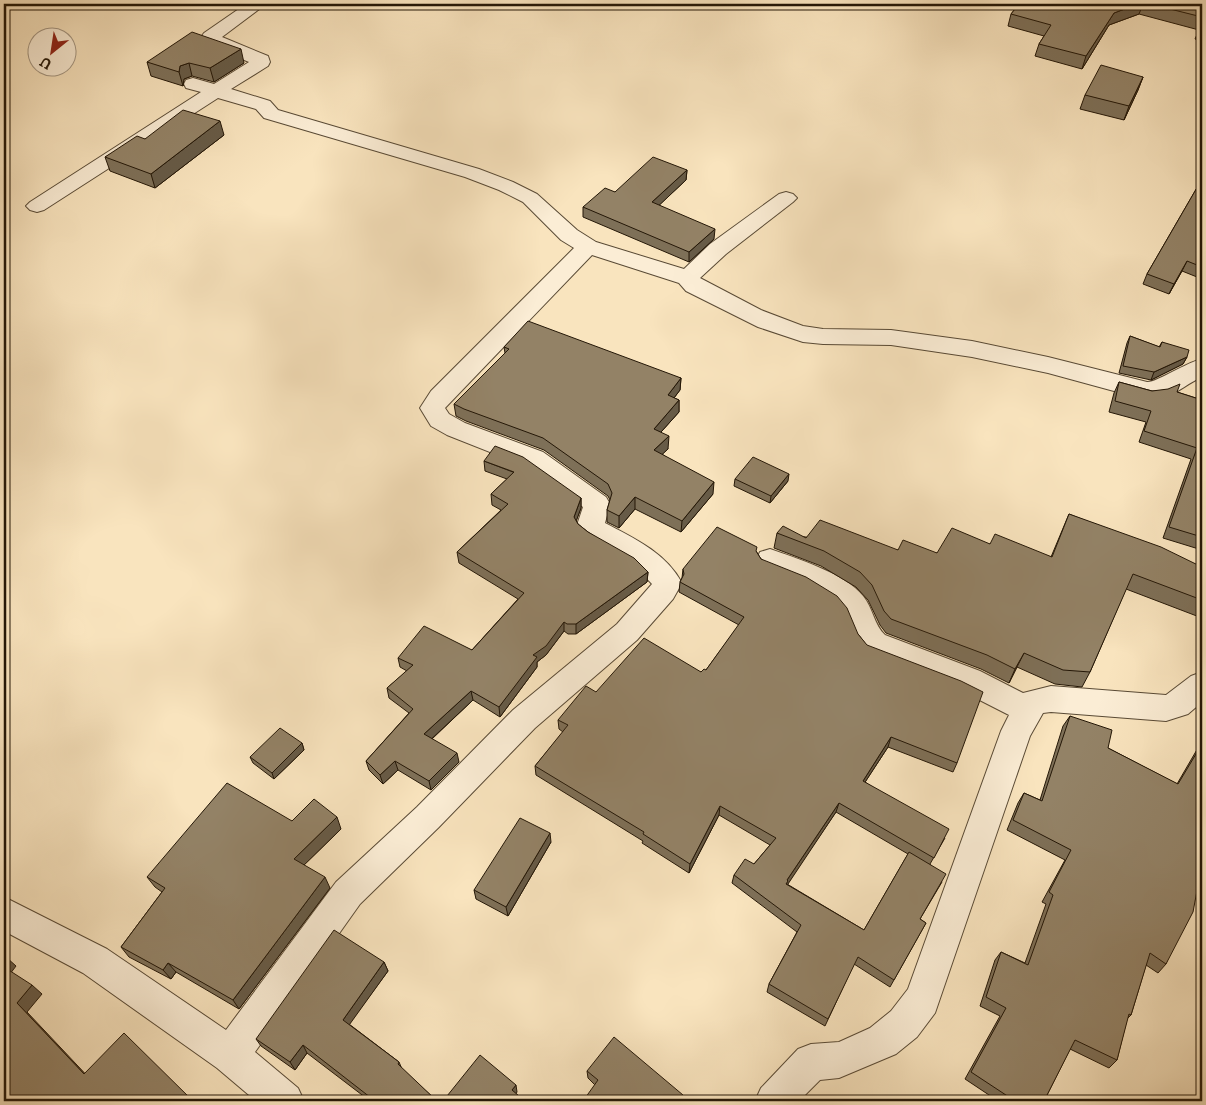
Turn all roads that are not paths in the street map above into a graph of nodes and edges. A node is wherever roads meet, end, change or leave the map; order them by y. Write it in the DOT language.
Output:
graph roads {
  1 [pos="257,4"];
  2 [pos="193,84"];
  3 [pos="216,90"];
  4 [pos="786,198"];
  5 [pos="37,206"];
  6 [pos="588,247"];
  7 [pos="687,278"];
  8 [pos="1202,367"];
  9 [pos="770,560"];
  10 [pos="1202,685"];
  11 [pos="1028,710"];
  12 [pos="4,913"];
  13 [pos="230,1055"];
  14 [pos="285,1101"];
  15 [pos="774,1101"];
  1 -- 3 [label="street"];
  2 -- 3 [label="street"];
  3 -- 5 [label="street"];
  3 -- 6 [label="street"];
  4 -- 7 [label="street"];
  6 -- 7 [label="street"];
  6 -- 13 [label="street"];
  7 -- 8 [label="street"];
  9 -- 11 [label="street"];
  10 -- 11 [label="street"];
  11 -- 15 [label="street"];
  12 -- 13 [label="street"];
  13 -- 14 [label="street"];
}
